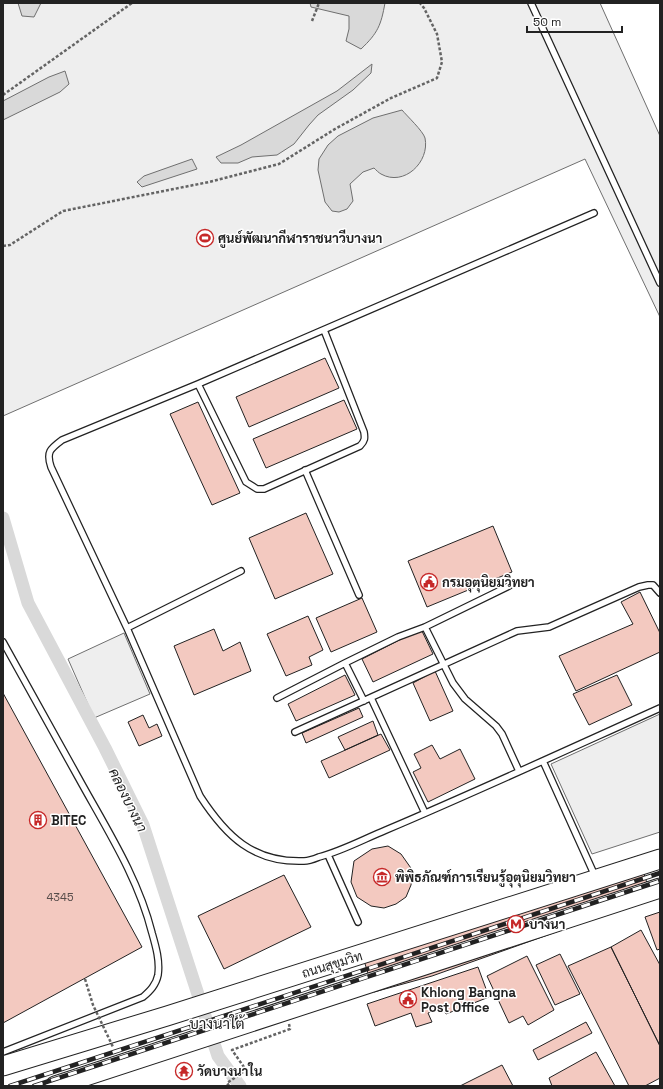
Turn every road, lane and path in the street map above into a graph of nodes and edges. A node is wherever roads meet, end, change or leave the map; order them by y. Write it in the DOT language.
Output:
graph roads {
  1 [pos="132,3"];
  2 [pos="319,3"];
  3 [pos="420,3"];
  4 [pos="531,3"];
  5 [pos="312,21"];
  6 [pos="3,95"];
  7 [pos="594,214"];
  8 [pos="3,246"];
  9 [pos="660,283"];
  10 [pos="324,330"];
  11 [pos="198,384"];
  12 [pos="305,470"];
  13 [pos="240,571"];
  14 [pos="509,586"];
  15 [pos="660,593"];
  16 [pos="358,595"];
  17 [pos="425,627"];
  18 [pos="126,628"];
  19 [pos="3,642"];
  20 [pos="345,663"];
  21 [pos="444,664"];
  22 [pos="277,698"];
  23 [pos="371,698"];
  24 [pos="364,701"];
  25 [pos="660,708"];
  26 [pos="295,732"];
  27 [pos="543,761"];
  28 [pos="519,771"];
  29 [pos="425,813"];
  30 [pos="328,855"];
  31 [pos="660,859"];
  32 [pos="597,880"];
  33 [pos="660,888"];
  34 [pos="358,922"];
  35 [pos="85,979"];
  36 [pos="290,1029"];
  37 [pos="113,1047"];
  38 [pos="3,1052"];
  39 [pos="3,1066"];
  40 [pos="55,1086"];
  41 [pos="229,1086"];
  1 -- 6 [label="path"];
  2 -- 5 [label="path"];
  3 -- 8 [label="path"];
  4 -- 9 [label="lane"];
  7 -- 10 [label="lane"];
  10 -- 11 [label="lane"];
  10 -- 12 [label="lane"];
  11 -- 12 [label="lane"];
  11 -- 18 [label="lane"];
  12 -- 16 [label="lane"];
  13 -- 18 [label="lane"];
  14 -- 17 [label="lane"];
  15 -- 21 [label="lane"];
  17 -- 20 [label="lane"];
  17 -- 21 [label="lane"];
  18 -- 30 [label="lane"];
  19 -- 38 [label="lane"];
  20 -- 22 [label="lane"];
  20 -- 24 [label="lane"];
  21 -- 23 [label="lane"];
  21 -- 28 [label="lane"];
  23 -- 24 [label="lane"];
  23 -- 29 [label="lane"];
  24 -- 26 [label="lane"];
  25 -- 27 [label="lane"];
  27 -- 28 [label="lane"];
  27 -- 32 [label="lane"];
  28 -- 29 [label="lane"];
  29 -- 30 [label="lane"];
  30 -- 34 [label="lane"];
  31 -- 32 [label="highway, ถนนสุขุมวิท"];
  32 -- 39 [label="highway, ถนนสุขุมวิท"];
  33 -- 40 [label="highway"];
  35 -- 37 [label="path, bridge"];
  36 -- 41 [label="path"];
}
